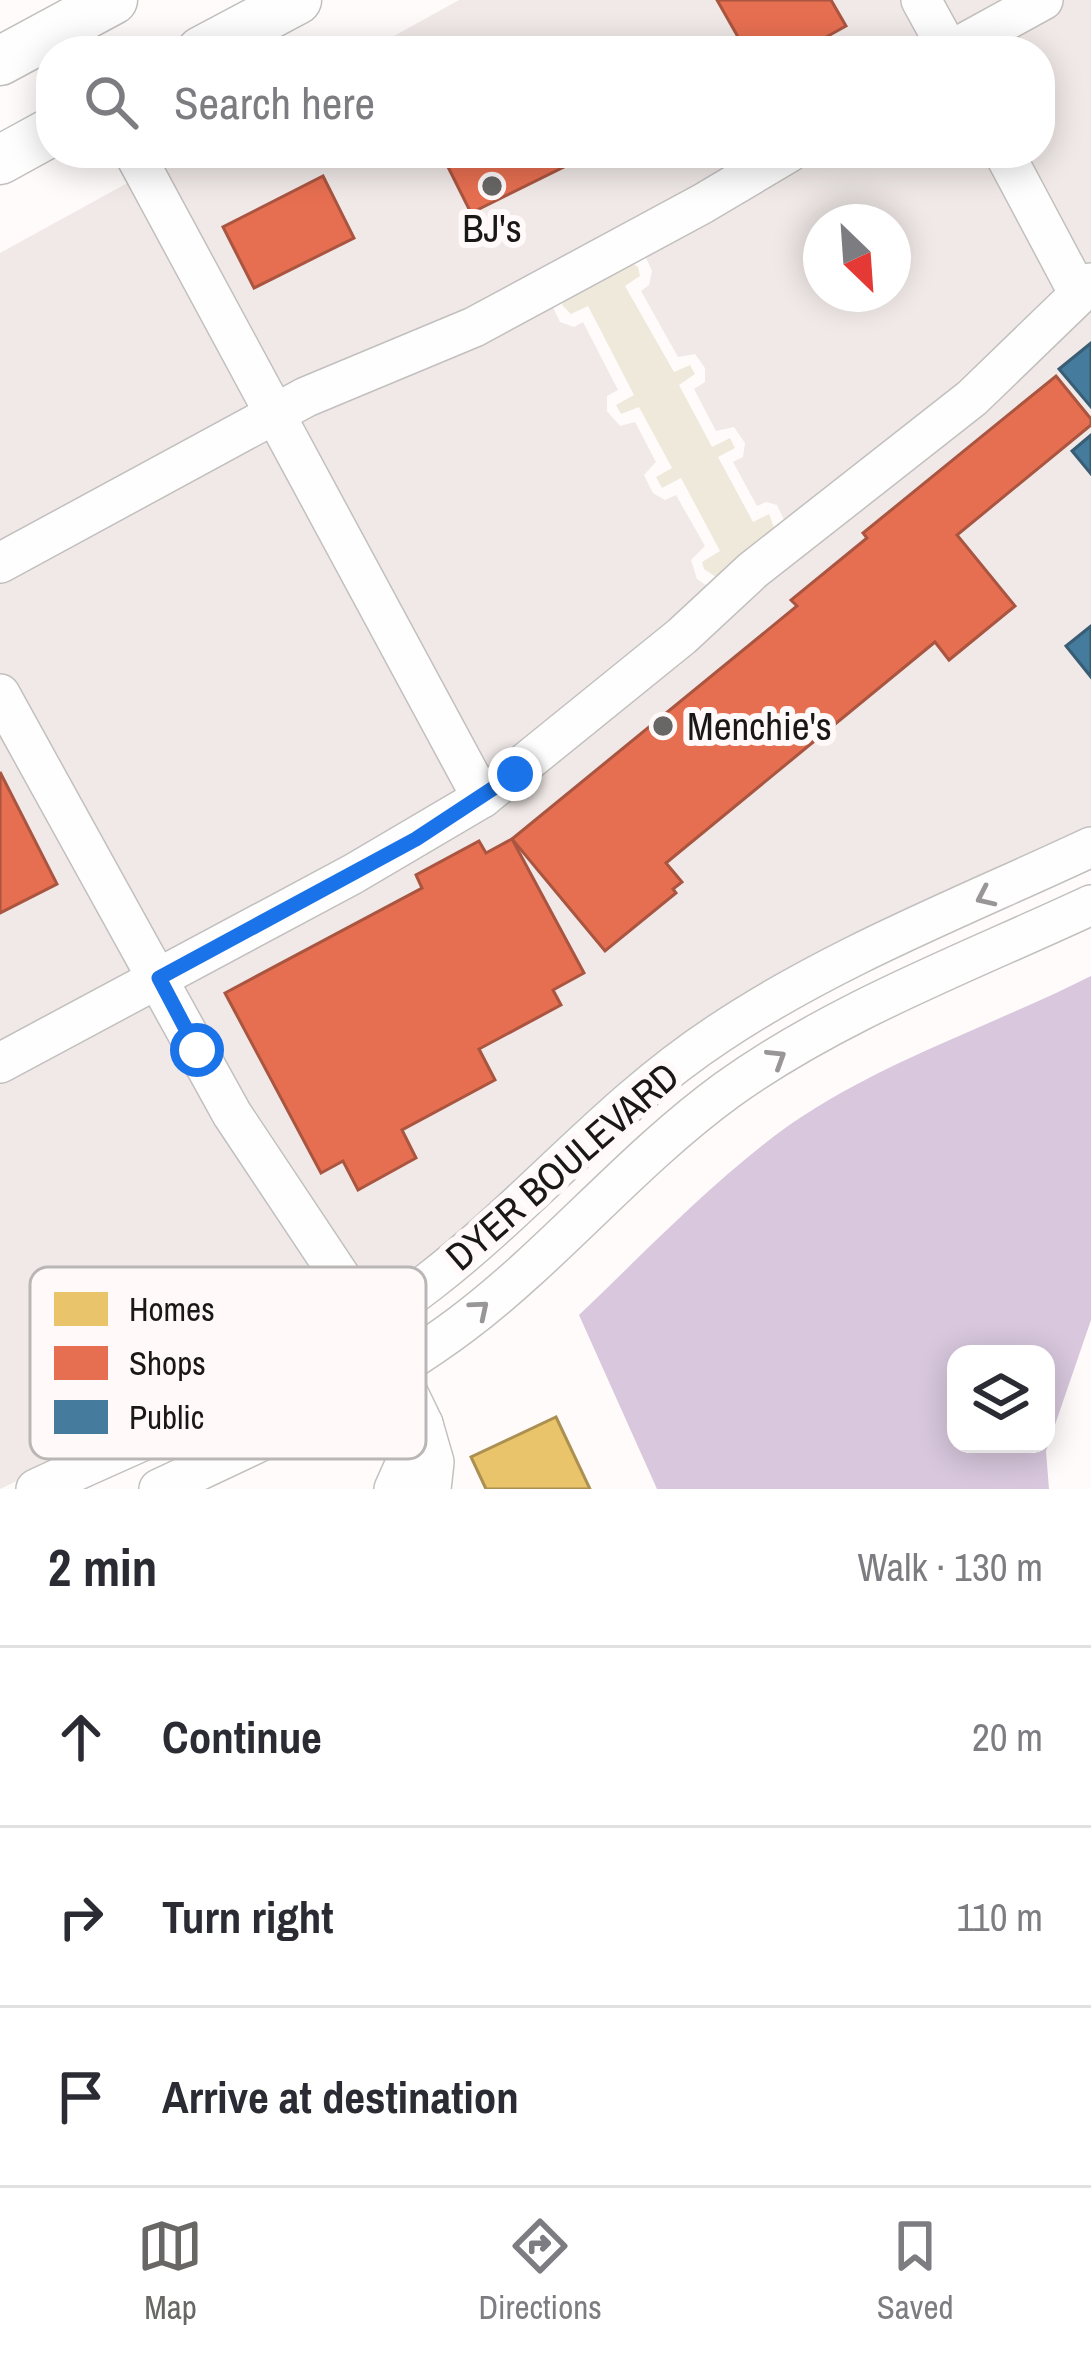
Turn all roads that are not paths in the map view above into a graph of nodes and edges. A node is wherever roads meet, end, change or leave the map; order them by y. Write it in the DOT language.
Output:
graph roads {
  1 [pos="113,0"];
  2 [pos="296,0"];
  3 [pos="921,0"];
  4 [pos="1043,0"];
  5 [pos="46,36"];
  6 [pos="229,36"];
  7 [pos="941,36"];
  8 [pos="977,36"];
  9 [pos="36,42"];
  10 [pos="0,61"];
  11 [pos="36,140"];
  12 [pos="0,160"];
  13 [pos="142,168"];
  14 [pos="761,168"];
  15 [pos="1013,168"];
  16 [pos="1085,289"];
  17 [pos="275,414"];
  18 [pos="0,563"];
  19 [pos="0,694"];
  20 [pos="482,799"];
  21 [pos="1091,847"];
  22 [pos="1091,905"];
  23 [pos="827,970"];
  24 [pos="159,978"];
  25 [pos="843,1021"];
  26 [pos="0,1063"];
  27 [pos="334,1267"];
  28 [pos="426,1282"];
  29 [pos="426,1348"];
  30 [pos="426,1437"];
  31 [pos="100,1459"];
  32 [pos="223,1459"];
  33 [pos="407,1459"];
  34 [pos="36,1489"];
  35 [pos="159,1489"];
  36 [pos="394,1489"];
  37 [pos="431,1489"];
  1 -- 5 [label="main road"];
  2 -- 6 [label="main road"];
  3 -- 7 [label="street"];
  4 -- 8 [label="street"];
  9 -- 10 [label="main road"];
  11 -- 12 [label="main road"];
  13 -- 17 [label="street"];
  14 -- 17 [label="street"];
  15 -- 16 [label="street"];
  16 -- 20 [label="street"];
  17 -- 18 [label="street"];
  17 -- 20 [label="street"];
  19 -- 24 [label="street"];
  20 -- 24 [label="street"];
  21 -- 23 [label="street, DYER BOULEVARD, one-way"];
  22 -- 25 [label="street, DYER BOULEVARD"];
  23 -- 25 [label="street"];
  23 -- 28 [label="street, DYER BOULEVARD"];
  24 -- 26 [label="street"];
  24 -- 27 [label="street"];
  29 -- 25 [label="street, DYER BOULEVARD, one-way"];
  30 -- 37 [label="street"];
  31 -- 34 [label="street, DYER BOULEVARD"];
  32 -- 35 [label="street, DYER BOULEVARD"];
  33 -- 36 [label="street"];
}
